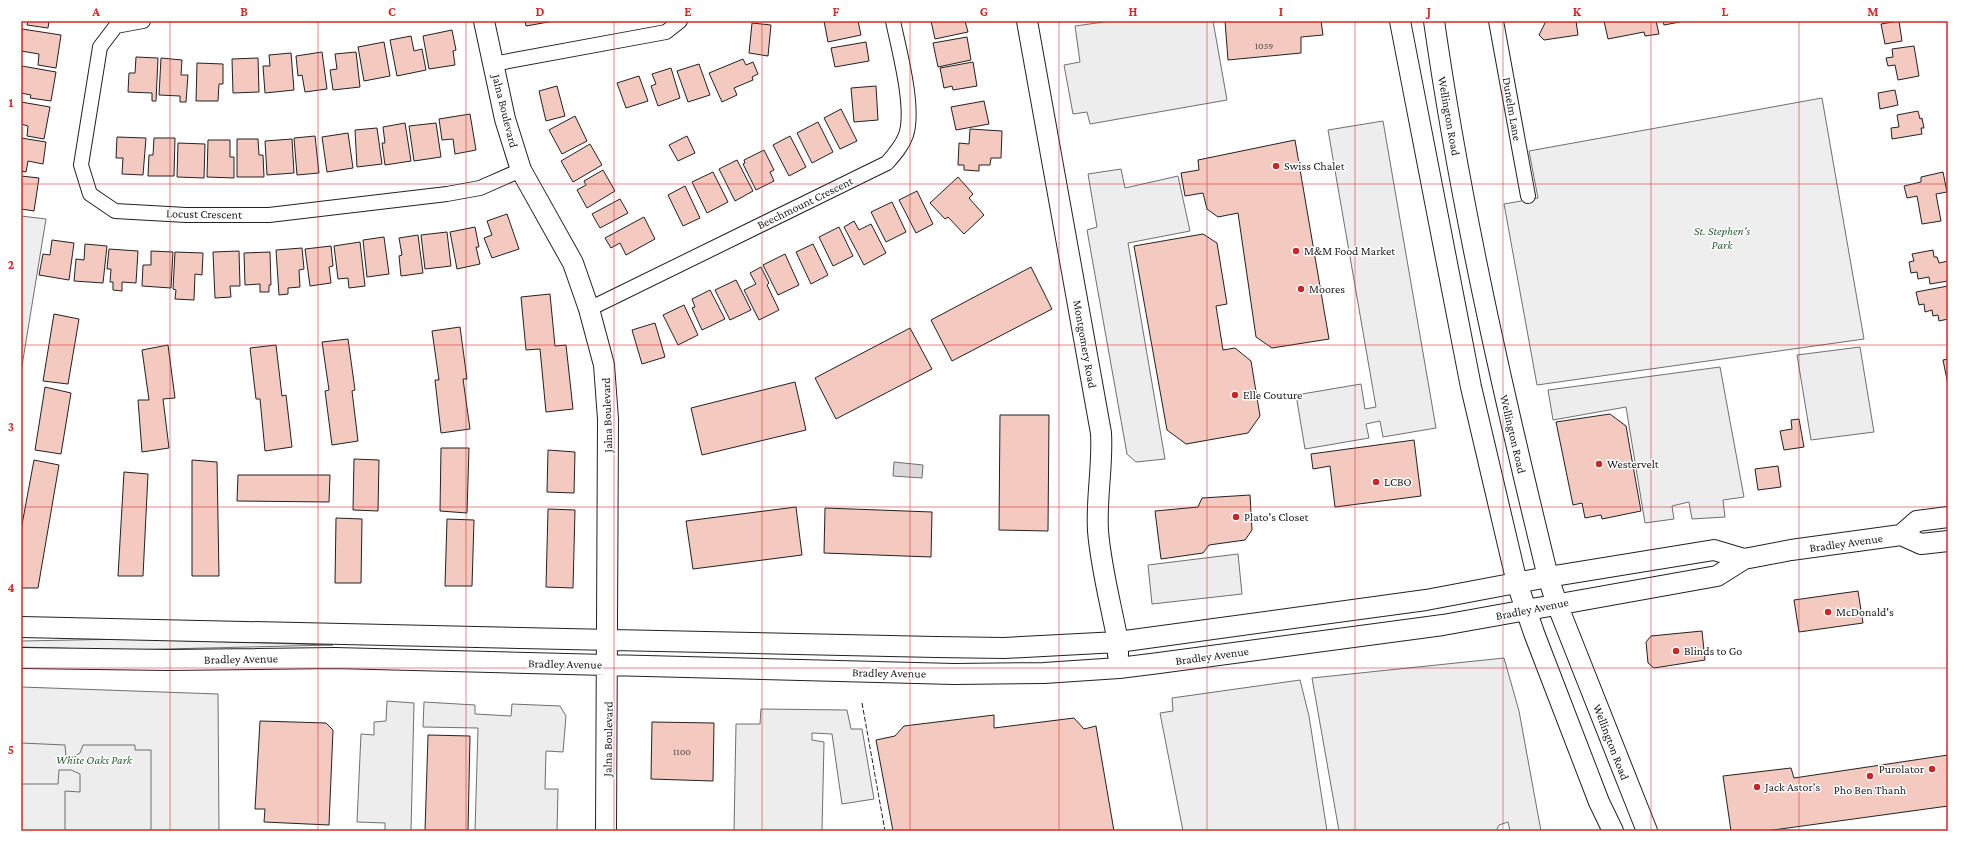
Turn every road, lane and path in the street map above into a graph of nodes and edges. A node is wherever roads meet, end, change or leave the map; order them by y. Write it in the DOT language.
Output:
graph roads {
  1 [pos="143,21"];
  2 [pos="484,21"];
  3 [pos="680,21"];
  4 [pos="893,21"];
  5 [pos="1027,21"];
  6 [pos="1400,21"];
  7 [pos="1434,21"];
  8 [pos="1496,21"];
  9 [pos="493,64"];
  10 [pos="521,170"];
  11 [pos="1528,196"];
  12 [pos="589,309"];
  13 [pos="1948,517"];
  14 [pos="1901,536"];
  15 [pos="1948,541"];
  16 [pos="1744,558"];
  17 [pos="1548,577"];
  18 [pos="1517,583"];
  19 [pos="1557,604"];
  20 [pos="1526,610"];
  21 [pos="21,627"];
  22 [pos="608,640"];
  23 [pos="1118,642"];
  24 [pos="21,658"];
  25 [pos="608,665"];
  26 [pos="1119,668"];
  27 [pos="606,831"];
  28 [pos="1612,831"];
  29 [pos="1647,831"];
  1 -- 10 [label="street, Locust Crescent"];
  2 -- 9 [label="main road, Jalna Boulevard"];
  3 -- 9 [label="street"];
  4 -- 12 [label="street, Beechmount Crescent"];
  5 -- 23 [label="main road, Montgomery Road"];
  6 -- 18 [label="main road"];
  7 -- 17 [label="main road, Wellington Road"];
  8 -- 11 [label="street, Dunelm Lane"];
  9 -- 10 [label="main road, Jalna Boulevard"];
  10 -- 12 [label="main road, Jalna Boulevard"];
  12 -- 22 [label="main road, Jalna Boulevard"];
  13 -- 14 [label="main road"];
  14 -- 15 [label="main road, Bradley Avenue"];
  14 -- 16 [label="main road, Bradley Avenue"];
  16 -- 17 [label="main road, Bradley Avenue"];
  16 -- 19 [label="main road, Bradley Avenue"];
  17 -- 18 [label="main road, Bradley Avenue"];
  17 -- 19 [label="main road, Wellington Road"];
  18 -- 20 [label="main road"];
  18 -- 23 [label="main road, Bradley Avenue"];
  19 -- 20 [label="main road, Bradley Avenue"];
  19 -- 29 [label="main road, Wellington Road"];
  20 -- 26 [label="main road, Bradley Avenue"];
  20 -- 28 [label="main road"];
  21 -- 22 [label="main road, Bradley Avenue"];
  22 -- 23 [label="main road, Bradley Avenue"];
  22 -- 25 [label="main road, Jalna Boulevard"];
  23 -- 26 [label="main road, Montgomery Road"];
  24 -- 25 [label="main road, Bradley Avenue"];
  25 -- 26 [label="main road, Bradley Avenue"];
  25 -- 27 [label="main road, Jalna Boulevard"];
}
